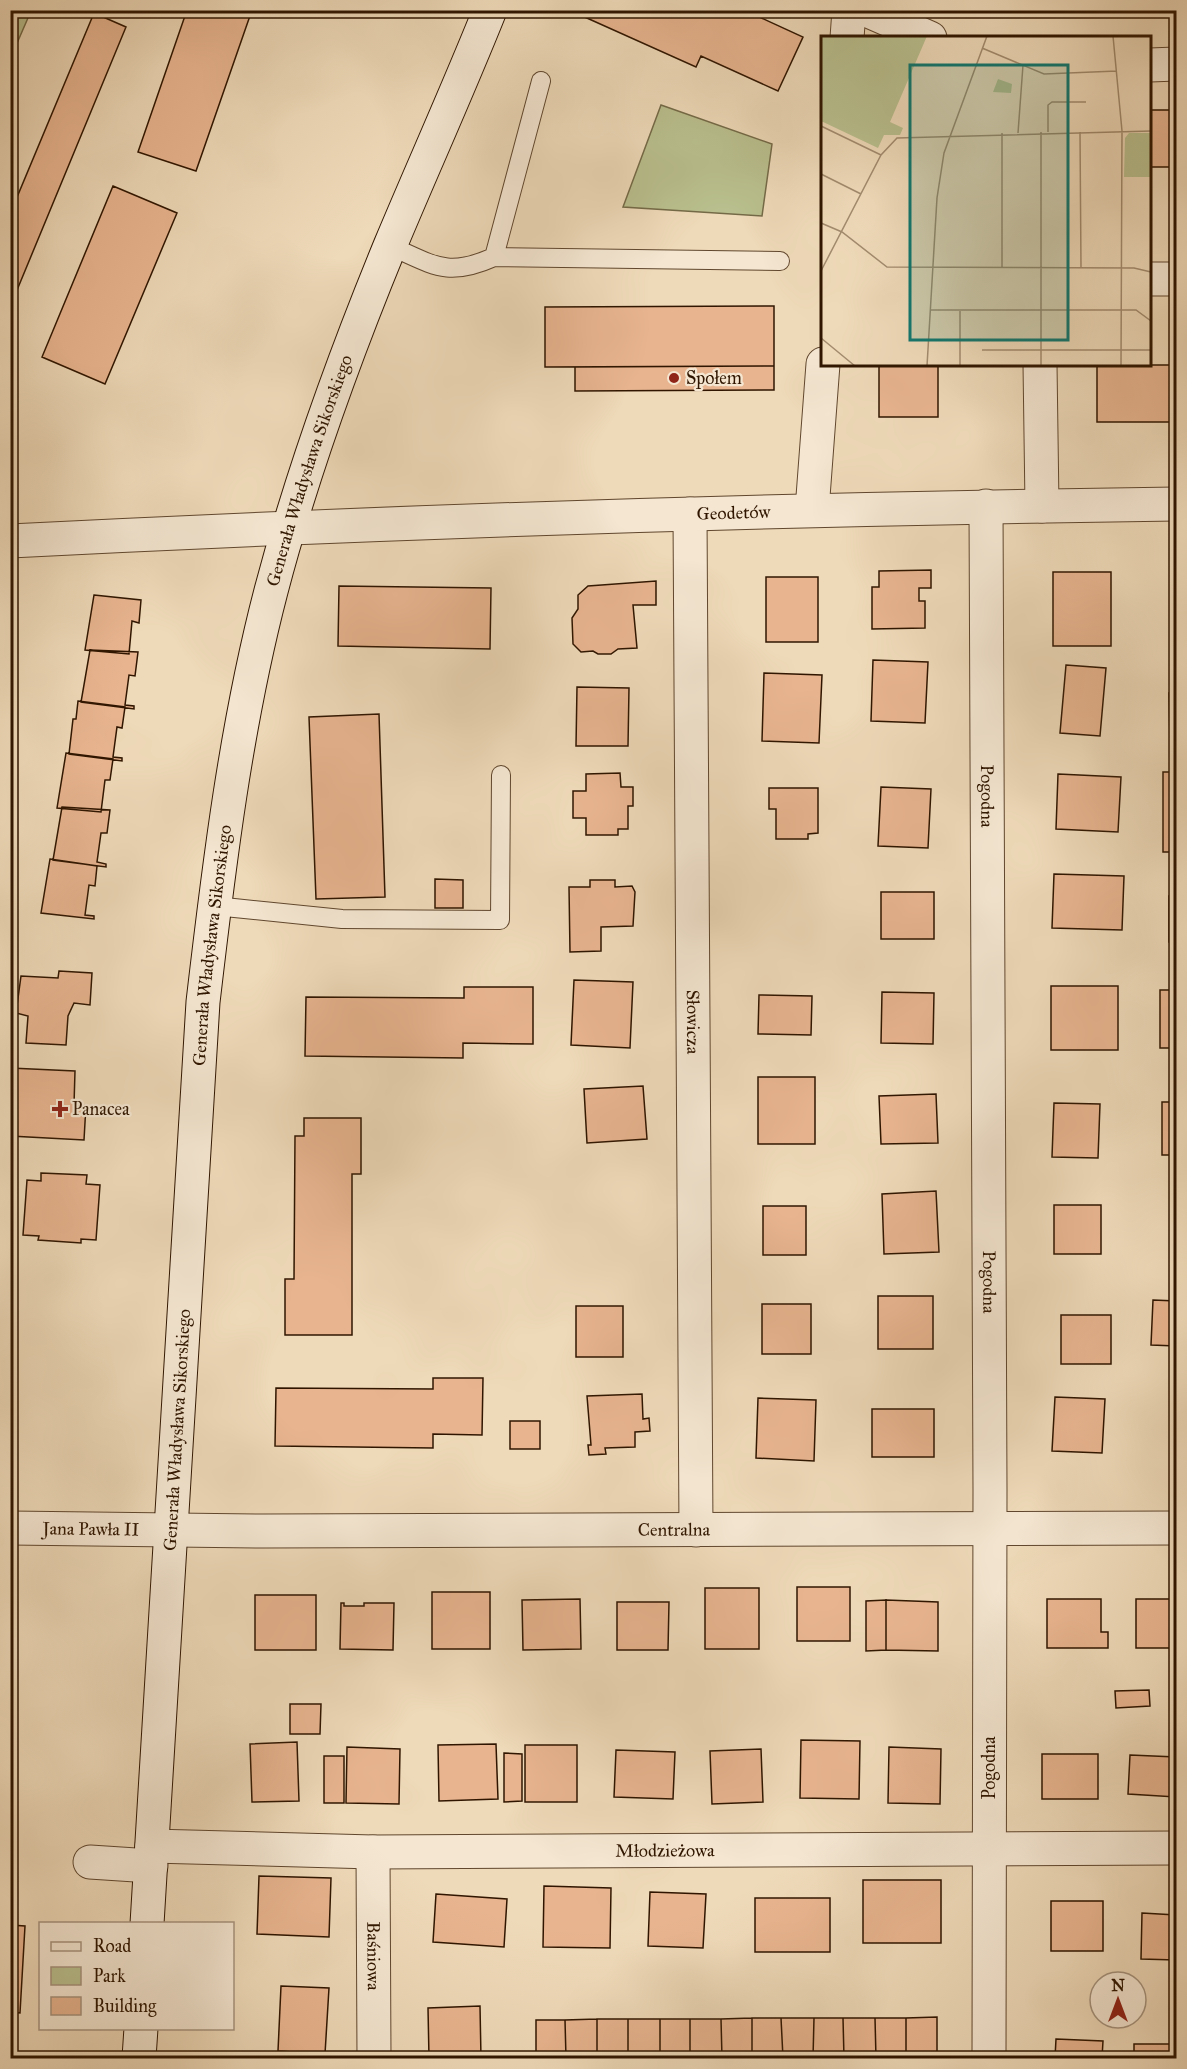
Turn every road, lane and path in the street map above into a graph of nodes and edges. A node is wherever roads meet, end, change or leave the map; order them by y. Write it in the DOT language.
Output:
graph roads {
  1 [pos="490,10"];
  2 [pos="849,10"];
  3 [pos="866,10"];
  4 [pos="847,36"];
  5 [pos="925,36"];
  6 [pos="1176,64"];
  7 [pos="1151,65"];
  8 [pos="541,81"];
  9 [pos="390,246"];
  10 [pos="494,257"];
  11 [pos="780,261"];
  12 [pos="1151,279"];
  13 [pos="1176,279"];
  14 [pos="823,366"];
  15 [pos="1040,366"];
  16 [pos="1176,504"];
  17 [pos="986,506"];
  18 [pos="1042,506"];
  19 [pos="812,510"];
  20 [pos="690,514"];
  21 [pos="290,526"];
  22 [pos="10,541"];
  23 [pos="501,775"];
  24 [pos="215,906"];
  25 [pos="10,1528"];
  26 [pos="990,1528"];
  27 [pos="1176,1528"];
  28 [pos="171,1530"];
  29 [pos="696,1530"];
  30 [pos="1176,1848"];
  31 [pos="988,1849"];
  32 [pos="374,1852"];
  33 [pos="151,1856"];
  34 [pos="90,1862"];
  35 [pos="147,1922"];
  36 [pos="141,2030"];
  37 [pos="140,2058"];
  38 [pos="374,2058"];
  39 [pos="989,2058"];
  1 -- 9 [label="street, Generała Władysława Sikorskiego"];
  2 -- 4 [label="street"];
  3 -- 5 [label="street"];
  6 -- 7 [label="street"];
  8 -- 10 [label="lane"];
  9 -- 10 [label="lane"];
  9 -- 21 [label="street, Generała Władysława Sikorskiego"];
  10 -- 11 [label="lane"];
  12 -- 13 [label="street"];
  14 -- 19 [label="street"];
  15 -- 18 [label="street"];
  16 -- 18 [label="street, Geodetów"];
  17 -- 18 [label="street, Geodetów"];
  17 -- 19 [label="street, Geodetów"];
  17 -- 26 [label="street, Pogodna"];
  19 -- 20 [label="street, Geodetów"];
  20 -- 21 [label="street, Geodetów"];
  20 -- 29 [label="street, Słowicza"];
  21 -- 22 [label="street, Geodetów"];
  21 -- 24 [label="street, Generała Władysława Sikorskiego"];
  23 -- 24 [label="lane"];
  24 -- 28 [label="street, Generała Władysława Sikorskiego"];
  25 -- 28 [label="street, Jana Pawła II"];
  26 -- 27 [label="street, Centralna"];
  26 -- 29 [label="street, Centralna"];
  26 -- 31 [label="street, Pogodna"];
  28 -- 29 [label="street, Centralna"];
  28 -- 33 [label="street, Generała Władysława Sikorskiego"];
  30 -- 31 [label="street, Młodzieżowa"];
  31 -- 32 [label="street, Młodzieżowa"];
  31 -- 39 [label="street, Pogodna"];
  32 -- 33 [label="street, Młodzieżowa"];
  32 -- 38 [label="street, Baśniowa"];
  33 -- 34 [label="street, Młodzieżowa"];
  33 -- 35 [label="street, Generała Władysława Sikorskiego"];
  36 -- 37 [label="street"];
}
